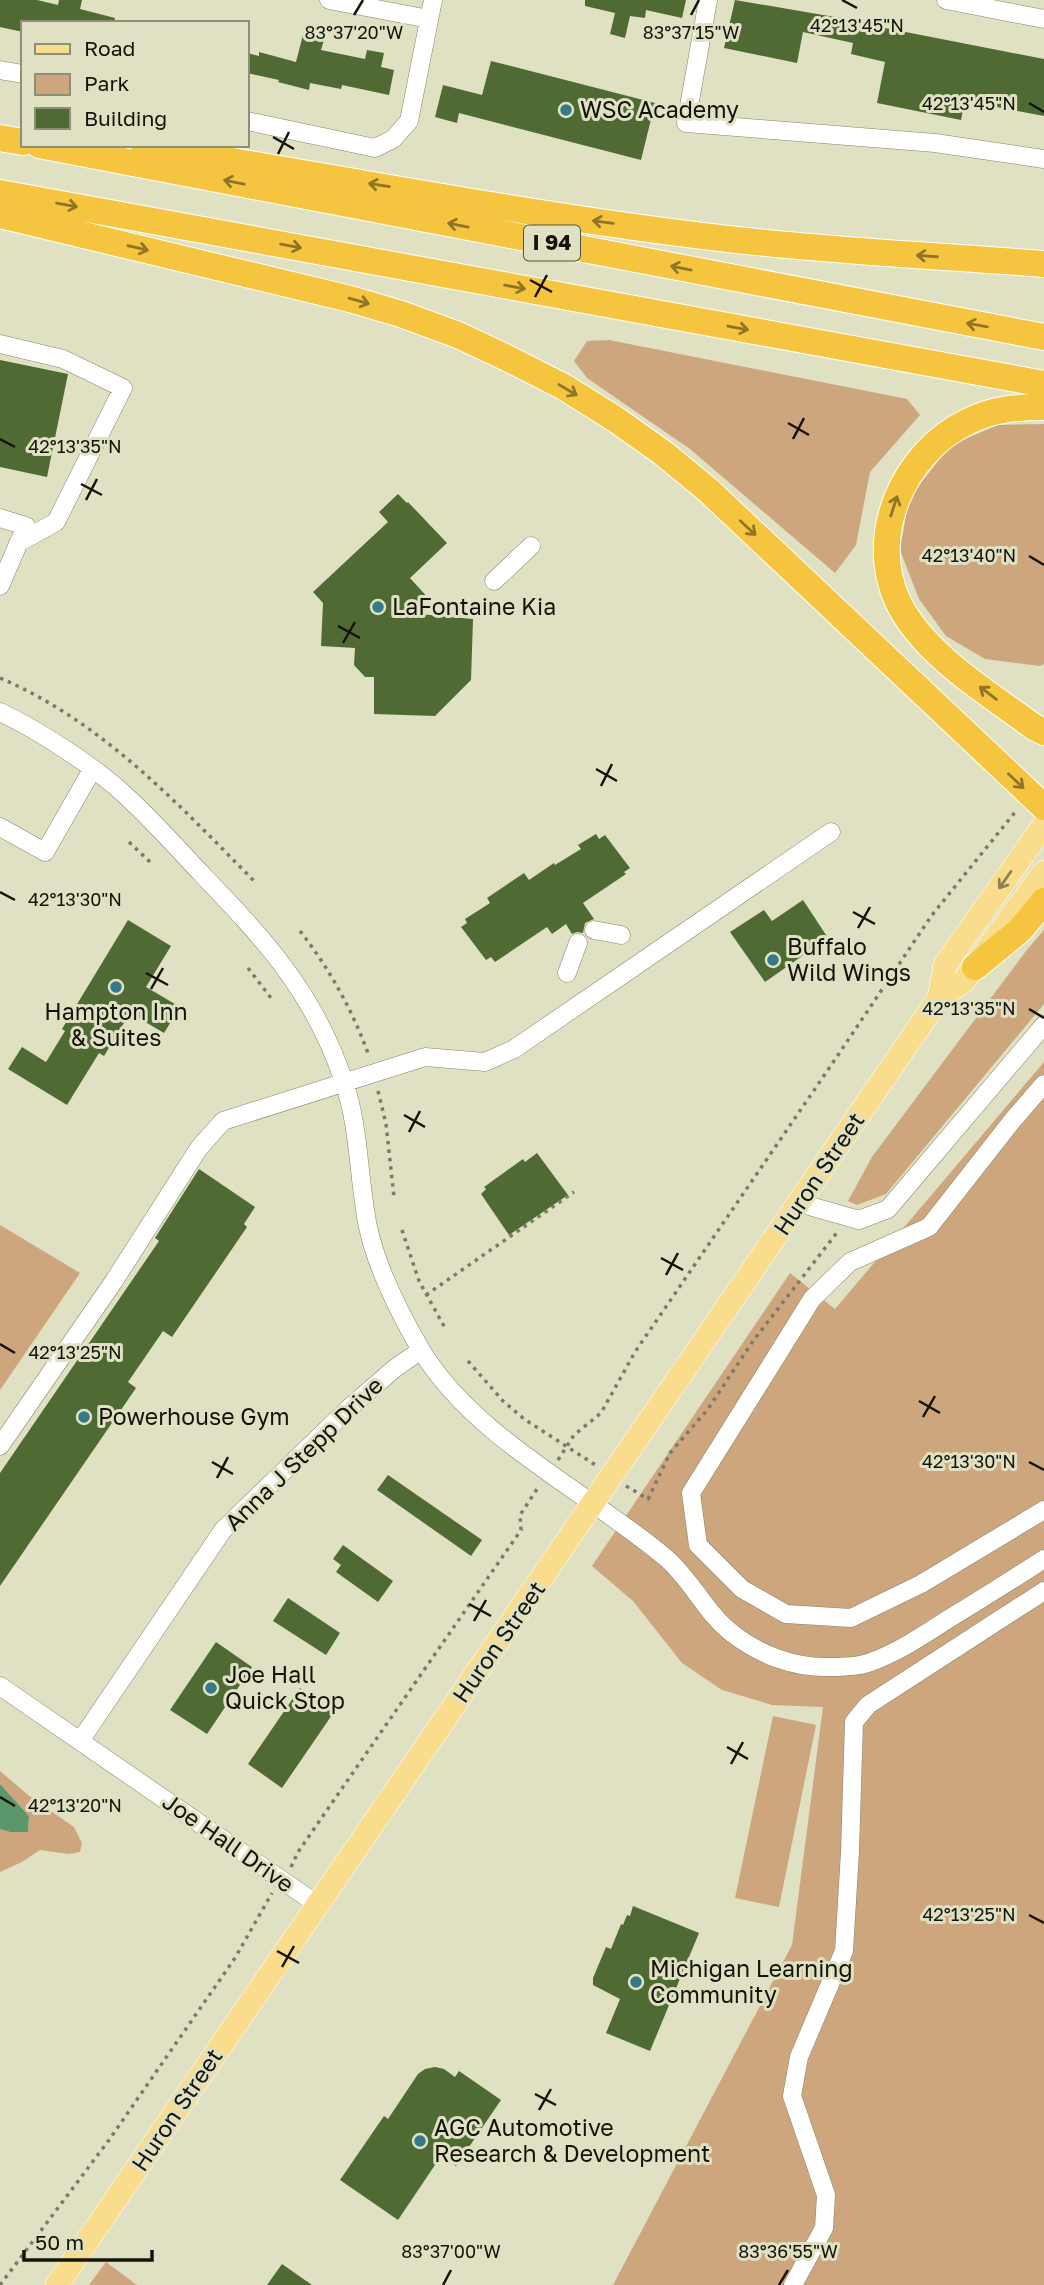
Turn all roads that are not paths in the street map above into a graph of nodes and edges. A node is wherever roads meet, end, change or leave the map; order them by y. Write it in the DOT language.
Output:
graph roads {
  1 [pos="329,0"];
  2 [pos="433,0"];
  3 [pos="708,0"];
  4 [pos="946,0"];
  5 [pos="991,4"];
  6 [pos="429,19"];
  7 [pos="1044,19"];
  8 [pos="0,70"];
  9 [pos="21,74"];
  10 [pos="248,121"];
  11 [pos="0,138"];
  12 [pos="21,142"];
  13 [pos="50,147"];
  14 [pos="1044,159"];
  15 [pos="0,193"];
  16 [pos="0,215"];
  17 [pos="1044,264"];
  18 [pos="1044,337"];
  19 [pos="0,344"];
  20 [pos="1044,384"];
  21 [pos="1044,407"];
  22 [pos="0,518"];
  23 [pos="18,543"];
  24 [pos="531,547"];
  25 [pos="2,575"];
  26 [pos="494,581"];
  27 [pos="0,712"];
  28 [pos="1044,732"];
  29 [pos="92,770"];
  30 [pos="1044,807"];
  31 [pos="1044,824"];
  32 [pos="0,827"];
  33 [pos="831,832"];
  34 [pos="1044,872"];
  35 [pos="1044,901"];
  36 [pos="594,930"];
  37 [pos="621,935"];
  38 [pos="578,943"];
  39 [pos="975,967"];
  40 [pos="567,972"];
  41 [pos="939,999"];
  42 [pos="1044,1025"];
  43 [pos="344,1082"];
  44 [pos="1044,1084"];
  45 [pos="799,1203"];
  46 [pos="421,1350"];
  47 [pos="0,1446"];
  48 [pos="593,1505"];
  49 [pos="1044,1510"];
  50 [pos="1044,1559"];
  51 [pos="1044,1591"];
  52 [pos="0,1686"];
  53 [pos="80,1741"];
  54 [pos="318,1905"];
  55 [pos="57,2285"];
  56 [pos="793,2285"];
  1 -- 6 [label="street"];
  2 -- 6 [label="street"];
  3 -- 14 [label="street"];
  4 -- 5 [label="street"];
  5 -- 7 [label="street"];
  6 -- 10 [label="street"];
  8 -- 9 [label="street"];
  11 -- 12 [label="highway"];
  17 -- 13 [label="highway, one-way"];
  18 -- 13 [label="highway, I 94, one-way"];
  15 -- 20 [label="highway, I 94, one-way"];
  16 -- 30 [label="highway, one-way"];
  19 -- 23 [label="street"];
  28 -- 21 [label="highway, one-way"];
  22 -- 23 [label="street"];
  23 -- 25 [label="street"];
  24 -- 26 [label="street"];
  27 -- 29 [label="street"];
  29 -- 32 [label="street"];
  29 -- 43 [label="street"];
  31 -- 41 [label="main road, one-way"];
  33 -- 43 [label="street"];
  34 -- 39 [label="main road"];
  35 -- 39 [label="highway"];
  36 -- 37 [label="street"];
  38 -- 40 [label="street"];
  39 -- 41 [label="main road"];
  41 -- 45 [label="main road, Huron Street"];
  42 -- 45 [label="street"];
  43 -- 46 [label="street"];
  43 -- 47 [label="street"];
  44 -- 49 [label="street"];
  45 -- 48 [label="main road, Huron Street"];
  46 -- 48 [label="street"];
  46 -- 53 [label="street, Anna J Stepp Drive"];
  48 -- 50 [label="street"];
  48 -- 54 [label="main road, Huron Street"];
  51 -- 56 [label="street"];
  52 -- 53 [label="street, Joe Hall Drive"];
  53 -- 54 [label="street, Joe Hall Drive"];
  54 -- 55 [label="main road, Huron Street"];
}
